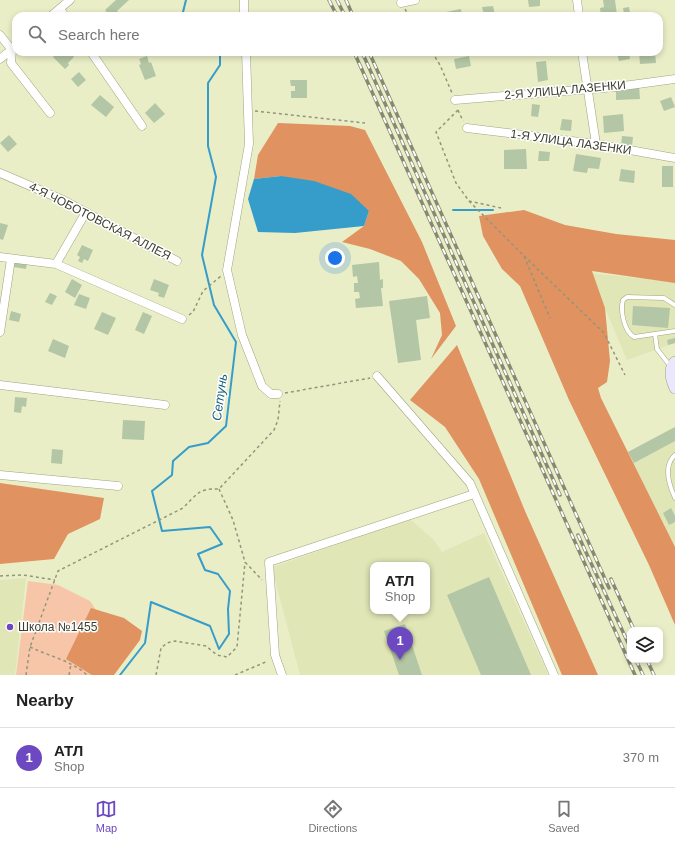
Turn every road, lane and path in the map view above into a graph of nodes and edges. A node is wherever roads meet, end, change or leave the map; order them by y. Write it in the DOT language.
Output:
graph roads {
  1 [pos="70,0"];
  2 [pos="244,0"];
  3 [pos="415,0"];
  4 [pos="577,0"];
  5 [pos="401,3"];
  6 [pos="62,12"];
  7 [pos="244,12"];
  8 [pos="578,12"];
  9 [pos="0,35"];
  10 [pos="12,46"];
  11 [pos="12,50"];
  12 [pos="12,56"];
  13 [pos="94,56"];
  14 [pos="246,56"];
  15 [pos="434,56"];
  16 [pos="582,56"];
  17 [pos="0,59"];
  18 [pos="675,79"];
  19 [pos="586,89"];
  20 [pos="455,100"];
  21 [pos="458,110"];
  22 [pos="248,111"];
  23 [pos="50,113"];
  24 [pos="365,123"];
  25 [pos="142,126"];
  26 [pos="467,128"];
  27 [pos="596,144"];
  28 [pos="675,158"];
  29 [pos="0,173"];
  30 [pos="469,201"];
  31 [pos="501,208"];
  32 [pos="86,212"];
  33 [pos="524,256"];
  34 [pos="0,257"];
  35 [pos="11,259"];
  36 [pos="177,261"];
  37 [pos="56,264"];
  38 [pos="218,281"];
  39 [pos="675,305"];
  40 [pos="550,318"];
  41 [pos="182,319"];
  42 [pos="675,331"];
  43 [pos="0,332"];
  44 [pos="655,334"];
  45 [pos="673,365"];
  46 [pos="625,375"];
  47 [pos="377,376"];
  48 [pos="0,385"];
  49 [pos="675,388"];
  50 [pos="278,394"];
  51 [pos="165,405"];
  52 [pos="675,455"];
  53 [pos="0,476"];
  54 [pos="118,486"];
  55 [pos="219,489"];
  56 [pos="474,494"];
  57 [pos="675,498"];
  58 [pos="245,562"];
  59 [pos="0,576"];
  60 [pos="54,580"];
  61 [pos="270,588"];
  62 [pos="30,647"];
  63 [pos="276,658"];
  64 [pos="71,664"];
  65 [pos="26,675"];
  66 [pos="69,675"];
  67 [pos="87,675"];
  68 [pos="156,675"];
  69 [pos="235,675"];
  70 [pos="282,675"];
  71 [pos="554,675"];
  1 -- 6 [label="street"];
  2 -- 7 [label="street"];
  3 -- 5 [label="street"];
  4 -- 8 [label="street"];
  9 -- 10 [label="street"];
  11 -- 17 [label="street"];
  12 -- 23 [label="street"];
  13 -- 25 [label="street"];
  14 -- 22 [label="street"];
  15 -- 20 [label="path"];
  16 -- 19 [label="street"];
  18 -- 19 [label="street, 2-Я УЛИЦА ЛАЗЕНКИ"];
  19 -- 20 [label="street, 2-Я УЛИЦА ЛАЗЕНКИ"];
  19 -- 27 [label="street"];
  20 -- 21 [label="path"];
  21 -- 26 [label="path"];
  21 -- 30 [label="path"];
  22 -- 24 [label="path"];
  22 -- 50 [label="street"];
  26 -- 27 [label="street, 1-Я УЛИЦА ЛАЗЕНКИ"];
  27 -- 28 [label="street, 1-Я УЛИЦА ЛАЗЕНКИ"];
  29 -- 32 [label="street, 4-Я ЧОБОТОВСКАЯ АЛЛЕЯ"];
  30 -- 31 [label="path"];
  30 -- 33 [label="path"];
  32 -- 36 [label="street, 4-Я ЧОБОТОВСКАЯ АЛЛЕЯ"];
  32 -- 37 [label="street"];
  33 -- 40 [label="path"];
  33 -- 46 [label="path"];
  34 -- 35 [label="street"];
  35 -- 37 [label="street"];
  35 -- 43 [label="street"];
  37 -- 41 [label="street"];
  38 -- 41 [label="path"];
  39 -- 44 [label="lane"];
  42 -- 44 [label="lane"];
  44 -- 45 [label="lane"];
  45 -- 49 [label="street"];
  47 -- 50 [label="path"];
  47 -- 56 [label="street"];
  48 -- 51 [label="street"];
  50 -- 55 [label="path"];
  52 -- 57 [label="lane"];
  53 -- 54 [label="street"];
  55 -- 58 [label="path"];
  55 -- 60 [label="path"];
  56 -- 61 [label="street"];
  56 -- 71 [label="street"];
  58 -- 61 [label="path"];
  58 -- 68 [label="path"];
  59 -- 60 [label="path"];
  60 -- 62 [label="path"];
  61 -- 63 [label="street"];
  62 -- 64 [label="path"];
  62 -- 65 [label="path"];
  63 -- 69 [label="path"];
  63 -- 70 [label="street"];
  64 -- 66 [label="path"];
  64 -- 67 [label="path"];
}
